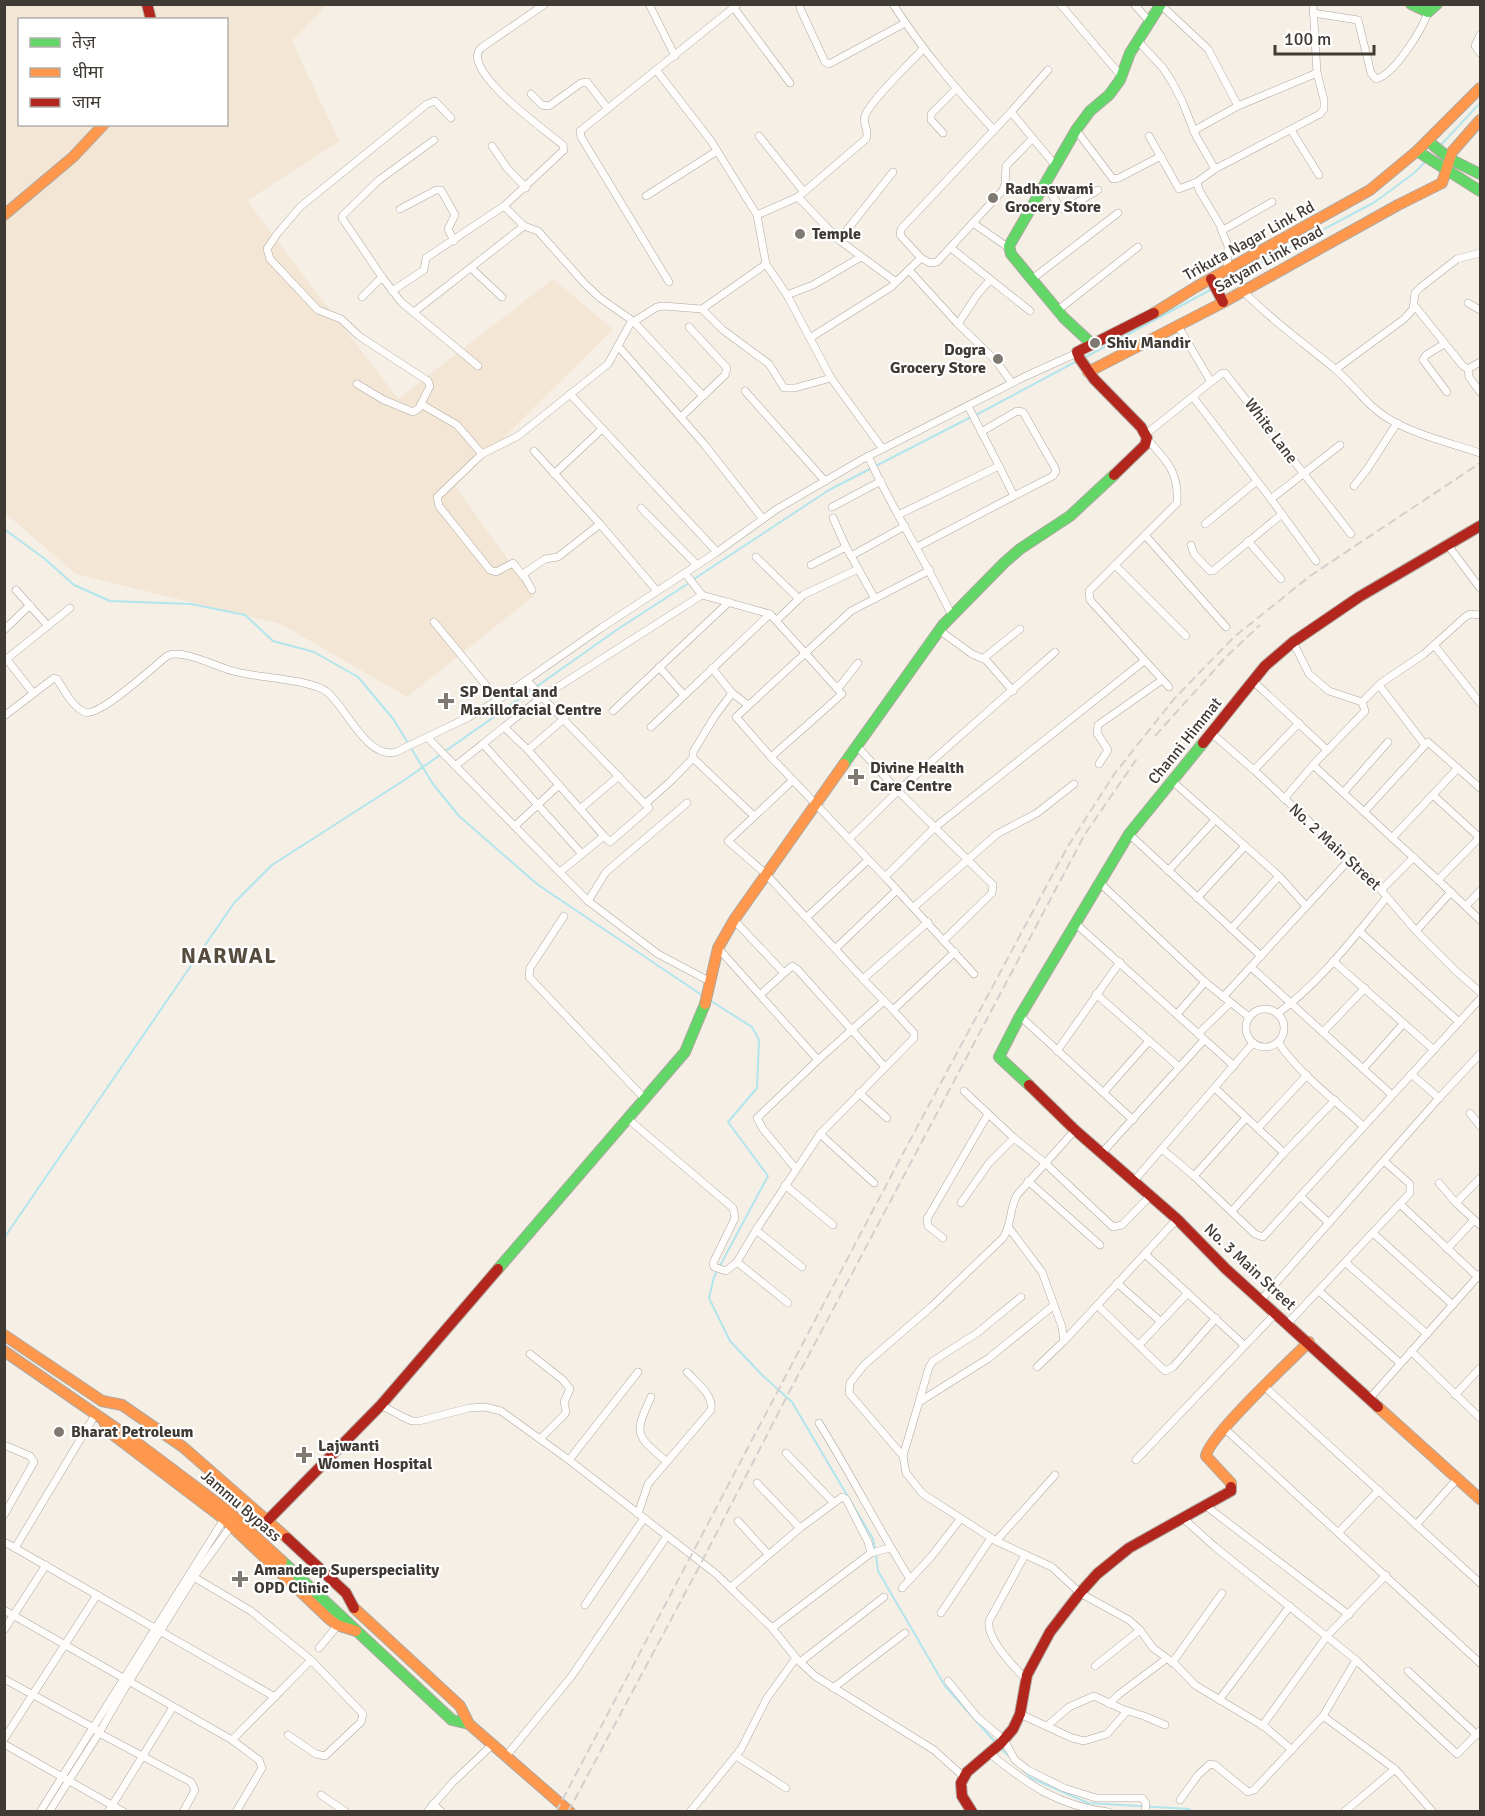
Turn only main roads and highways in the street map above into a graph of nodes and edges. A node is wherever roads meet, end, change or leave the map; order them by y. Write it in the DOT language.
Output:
graph roads {
  1 [pos="1411,4"];
  2 [pos="1161,5"];
  3 [pos="1433,8"];
  4 [pos="1480,88"];
  5 [pos="1480,120"];
  6 [pos="102,126"];
  7 [pos="1434,146"];
  8 [pos="1424,156"];
  9 [pos="1450,159"];
  10 [pos="1447,172"];
  11 [pos="1480,174"];
  12 [pos="1480,191"];
  13 [pos="4,215"];
  14 [pos="1213,282"];
  15 [pos="1222,299"];
  16 [pos="1092,344"];
  17 [pos="1086,369"];
  18 [pos="1480,526"];
  19 [pos="999,1057"];
  20 [pos="4,1335"];
  21 [pos="1309,1342"];
  22 [pos="4,1351"];
  23 [pos="1480,1499"];
  24 [pos="228,1519"];
  25 [pos="268,1521"];
  26 [pos="357,1631"];
  27 [pos="469,1724"];
  28 [pos="570,1812"];
  29 [pos="972,1812"];
  1 -- 3 [label="main road"];
  2 -- 16 [label="main road"];
  4 -- 7 [label="main road, Trikuta Nagar Link Rd"];
  5 -- 9 [label="main road"];
  6 -- 13 [label="main road"];
  7 -- 8 [label="main road, Trikuta Nagar Link Rd"];
  7 -- 9 [label="main road"];
  8 -- 10 [label="main road"];
  8 -- 14 [label="main road, Trikuta Nagar Link Rd"];
  9 -- 10 [label="main road"];
  9 -- 11 [label="main road"];
  10 -- 12 [label="main road"];
  10 -- 15 [label="main road, Satyam Link Road"];
  14 -- 15 [label="main road"];
  14 -- 16 [label="main road, Trikuta Nagar Link Rd"];
  15 -- 17 [label="main road, Satyam Link Road"];
  16 -- 17 [label="main road, Trikuta Nagar Link Rd"];
  17 -- 25 [label="main road"];
  18 -- 19 [label="main road, Channi Himmat"];
  19 -- 21 [label="main road, No. 3 Main Street"];
  20 -- 25 [label="main road, Jammu Bypass"];
  21 -- 23 [label="main road, No. 3 Main Street"];
  21 -- 29 [label="main road"];
  22 -- 24 [label="main road, Jammu Bypass"];
  24 -- 26 [label="main road, Jammu Bypass"];
  24 -- 26 [label="main road"];
  25 -- 27 [label="main road, Jammu Bypass"];
  26 -- 27 [label="main road, Jammu Bypass"];
  27 -- 28 [label="main road, Jammu Bypass"];
}
